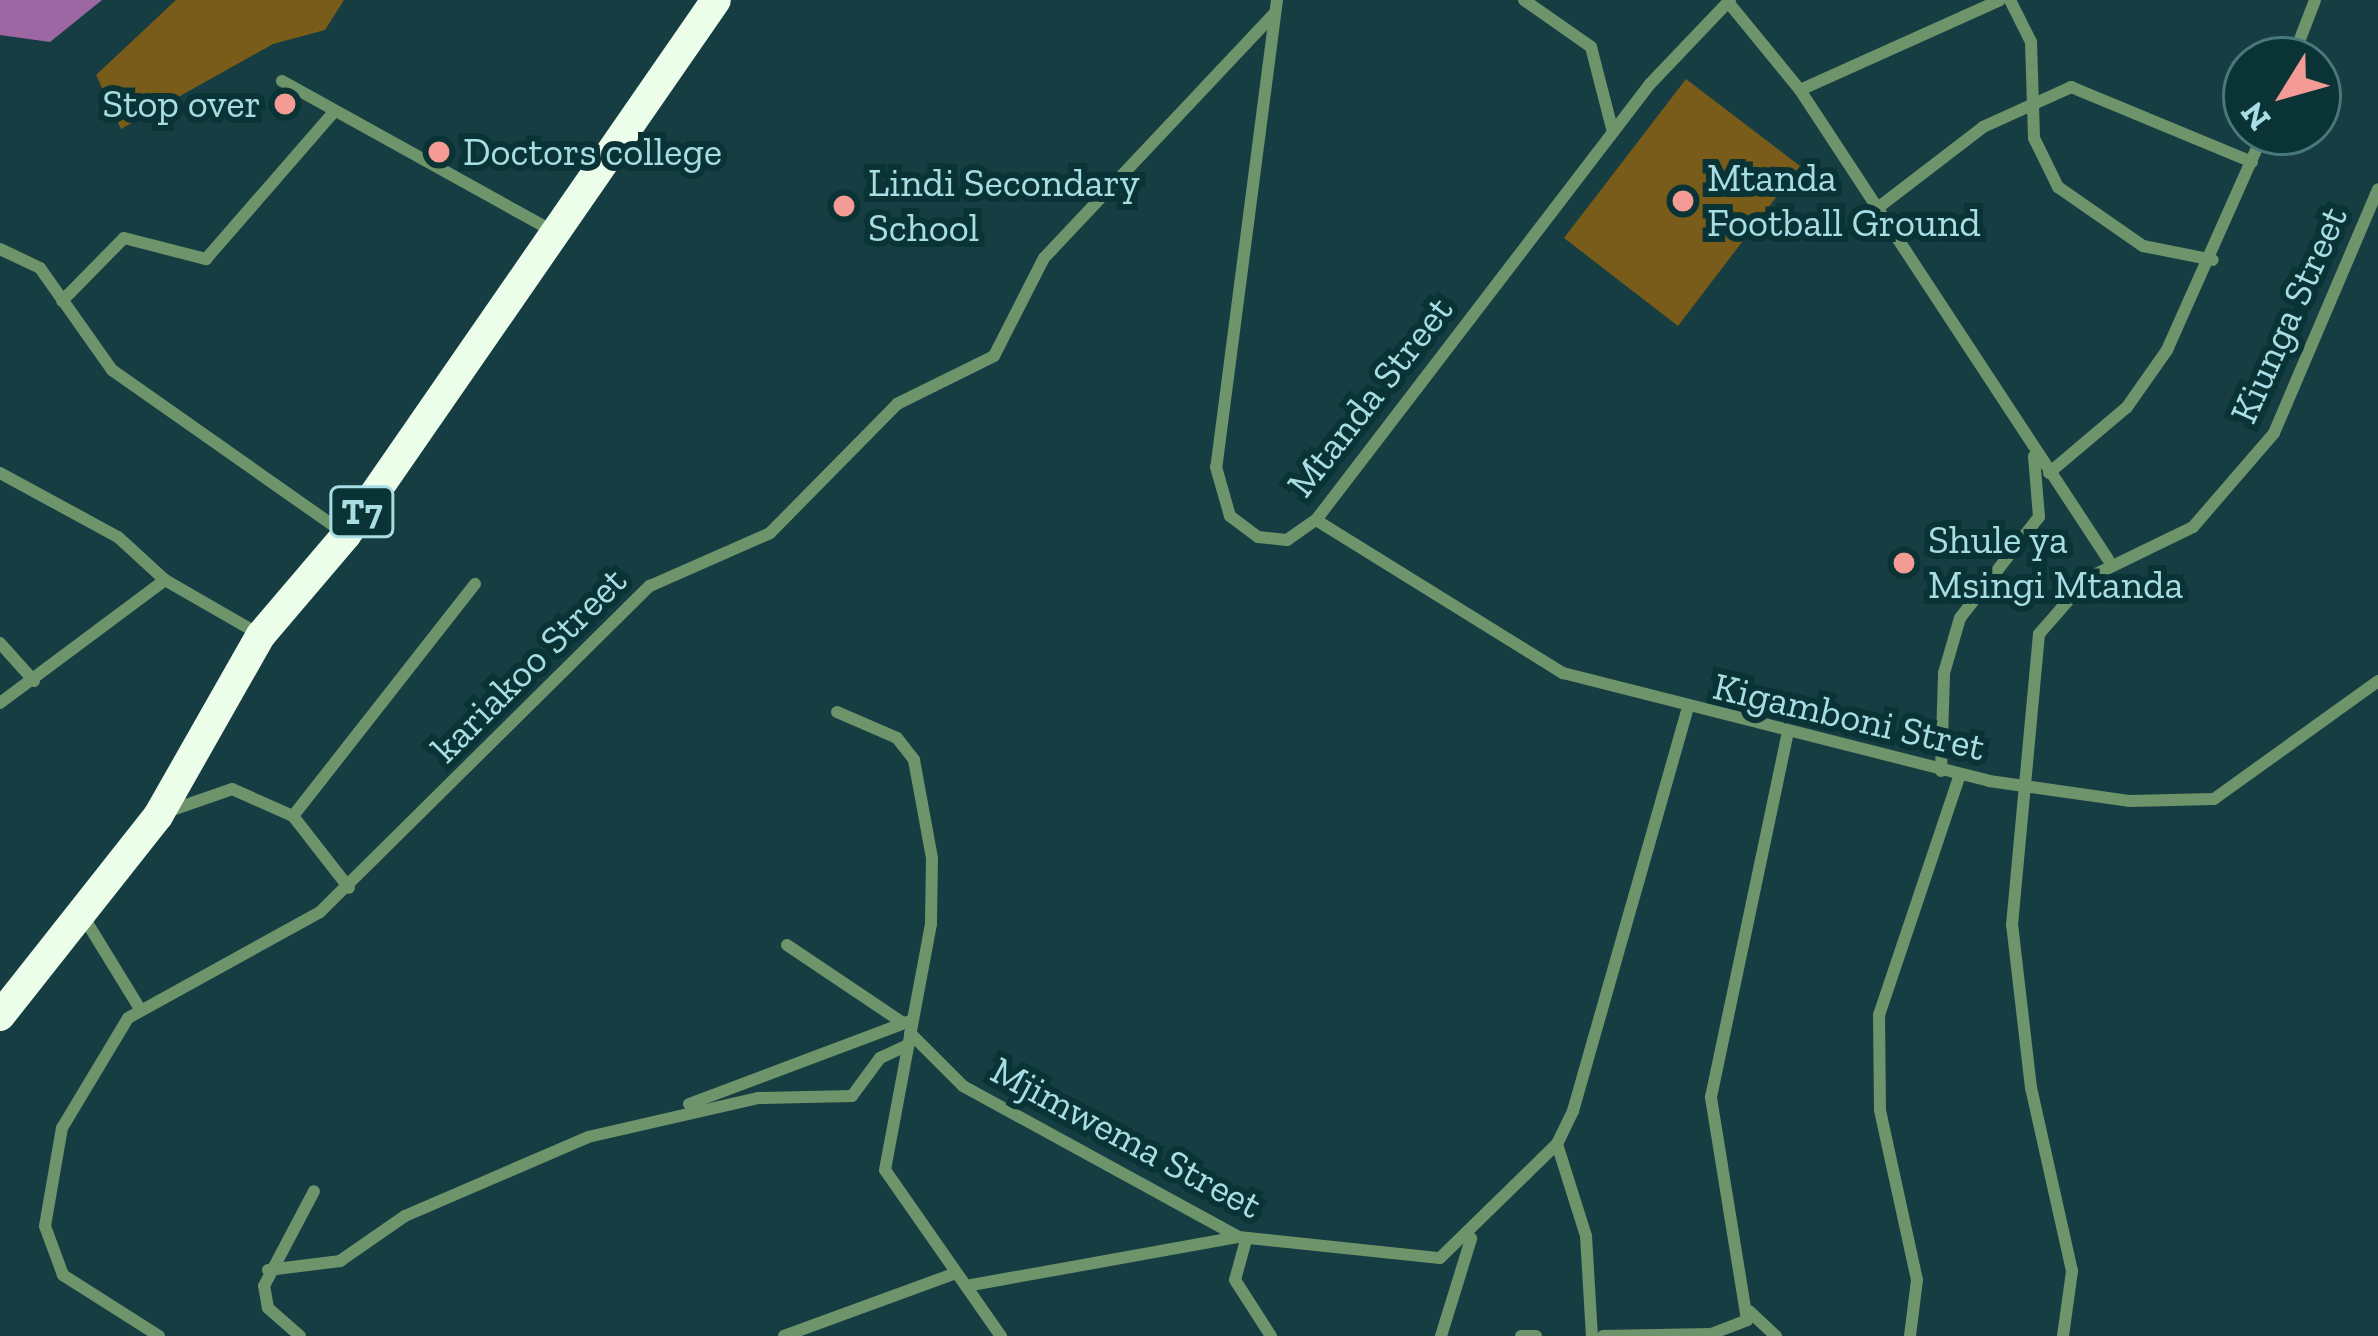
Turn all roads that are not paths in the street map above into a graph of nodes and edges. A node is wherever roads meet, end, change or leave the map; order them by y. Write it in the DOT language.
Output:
graph roads {
  1 [pos="716,0"];
  2 [pos="1524,0"];
  3 [pos="2000,0"];
  4 [pos="2010,0"];
  5 [pos="2315,0"];
  6 [pos="1730,1"];
  7 [pos="1275,7"];
  8 [pos="2301,36"];
  9 [pos="282,82"];
  10 [pos="1800,90"];
  11 [pos="2036,94"];
  12 [pos="334,112"];
  13 [pos="1612,132"];
  14 [pos="2254,156"];
  15 [pos="2252,162"];
  16 [pos="2378,189"];
  17 [pos="1875,210"];
  18 [pos="559,234"];
  19 [pos="0,249"];
  20 [pos="2213,260"];
  21 [pos="62,301"];
  22 [pos="2033,451"];
  23 [pos="0,473"];
  24 [pos="2049,473"];
  25 [pos="1316,520"];
  26 [pos="346,535"];
  27 [pos="2108,559"];
  28 [pos="166,580"];
  29 [pos="475,584"];
  30 [pos="260,635"];
  31 [pos="0,644"];
  32 [pos="34,681"];
  33 [pos="2378,681"];
  34 [pos="0,704"];
  35 [pos="837,712"];
  36 [pos="1687,712"];
  37 [pos="1786,735"];
  38 [pos="1941,770"];
  39 [pos="1960,774"];
  40 [pos="2024,785"];
  41 [pos="158,816"];
  42 [pos="293,816"];
  43 [pos="349,888"];
  44 [pos="83,916"];
  45 [pos="787,945"];
  46 [pos="5,1003"];
  47 [pos="140,1009"];
  48 [pos="908,1030"];
  49 [pos="632,1125"];
  50 [pos="1557,1144"];
  51 [pos="314,1191"];
  52 [pos="1472,1238"];
  53 [pos="1243,1239"];
  54 [pos="268,1270"];
  55 [pos="956,1273"];
  56 [pos="966,1286"];
  57 [pos="1749,1311"];
  58 [pos="159,1336"];
  59 [pos="300,1336"];
  60 [pos="784,1336"];
  61 [pos="1001,1336"];
  62 [pos="1271,1336"];
  63 [pos="1441,1336"];
  64 [pos="1521,1336"];
  65 [pos="1536,1336"];
  66 [pos="1592,1336"];
  67 [pos="1603,1336"];
  68 [pos="1777,1336"];
  69 [pos="1910,1336"];
  70 [pos="2063,1336"];
  1 -- 18 [label="highway, T7"];
  2 -- 13 [label="street"];
  3 -- 10 [label="street"];
  4 -- 11 [label="street"];
  5 -- 8 [label="street"];
  6 -- 10 [label="street"];
  6 -- 13 [label="street, Mtanda Street"];
  7 -- 25 [label="street, Mtanda Street"];
  7 -- 43 [label="street, kariakoo Street"];
  9 -- 12 [label="street"];
  10 -- 17 [label="street"];
  11 -- 15 [label="street"];
  11 -- 17 [label="street"];
  11 -- 20 [label="street"];
  12 -- 18 [label="street"];
  12 -- 21 [label="street"];
  13 -- 25 [label="street, Mtanda Street"];
  14 -- 15 [label="street"];
  15 -- 20 [label="street"];
  16 -- 40 [label="street, Kiunga Street"];
  17 -- 22 [label="street"];
  18 -- 26 [label="highway, T7"];
  19 -- 21 [label="street"];
  20 -- 24 [label="street"];
  21 -- 26 [label="street"];
  22 -- 24 [label="street"];
  22 -- 38 [label="street"];
  23 -- 28 [label="street"];
  24 -- 27 [label="street"];
  25 -- 36 [label="street, Kigamboni Stret"];
  26 -- 30 [label="highway, T7"];
  28 -- 30 [label="street"];
  28 -- 32 [label="street"];
  29 -- 42 [label="street"];
  30 -- 41 [label="highway, T7"];
  31 -- 32 [label="street"];
  32 -- 34 [label="street"];
  33 -- 40 [label="street, Kigamboni Stret"];
  35 -- 48 [label="street"];
  36 -- 37 [label="street, Kigamboni Stret"];
  36 -- 50 [label="street, Mjimwema Street"];
  37 -- 38 [label="street, Kigamboni Stret"];
  37 -- 57 [label="street"];
  38 -- 39 [label="street, Kigamboni Stret"];
  39 -- 40 [label="street, Kigamboni Stret"];
  39 -- 69 [label="street"];
  40 -- 70 [label="street, Kiunga Street"];
  41 -- 42 [label="street"];
  41 -- 44 [label="highway, T7"];
  42 -- 43 [label="street"];
  43 -- 47 [label="street, kariakoo Street"];
  44 -- 46 [label="highway, T7"];
  44 -- 47 [label="street"];
  45 -- 48 [label="street, Mjimwema Street"];
  47 -- 58 [label="street, kariakoo Street"];
  48 -- 49 [label="street"];
  48 -- 49 [label="street"];
  48 -- 53 [label="street, Mjimwema Street"];
  48 -- 55 [label="street"];
  49 -- 54 [label="street"];
  50 -- 52 [label="street, Mjimwema Street"];
  50 -- 66 [label="street"];
  51 -- 54 [label="street"];
  52 -- 53 [label="street, Mjimwema Street"];
  52 -- 63 [label="street"];
  53 -- 56 [label="street"];
  53 -- 62 [label="street"];
  54 -- 59 [label="street"];
  55 -- 56 [label="street"];
  55 -- 60 [label="street"];
  56 -- 61 [label="street"];
  57 -- 67 [label="street"];
  57 -- 68 [label="street"];
  64 -- 65 [label="street"];
}
